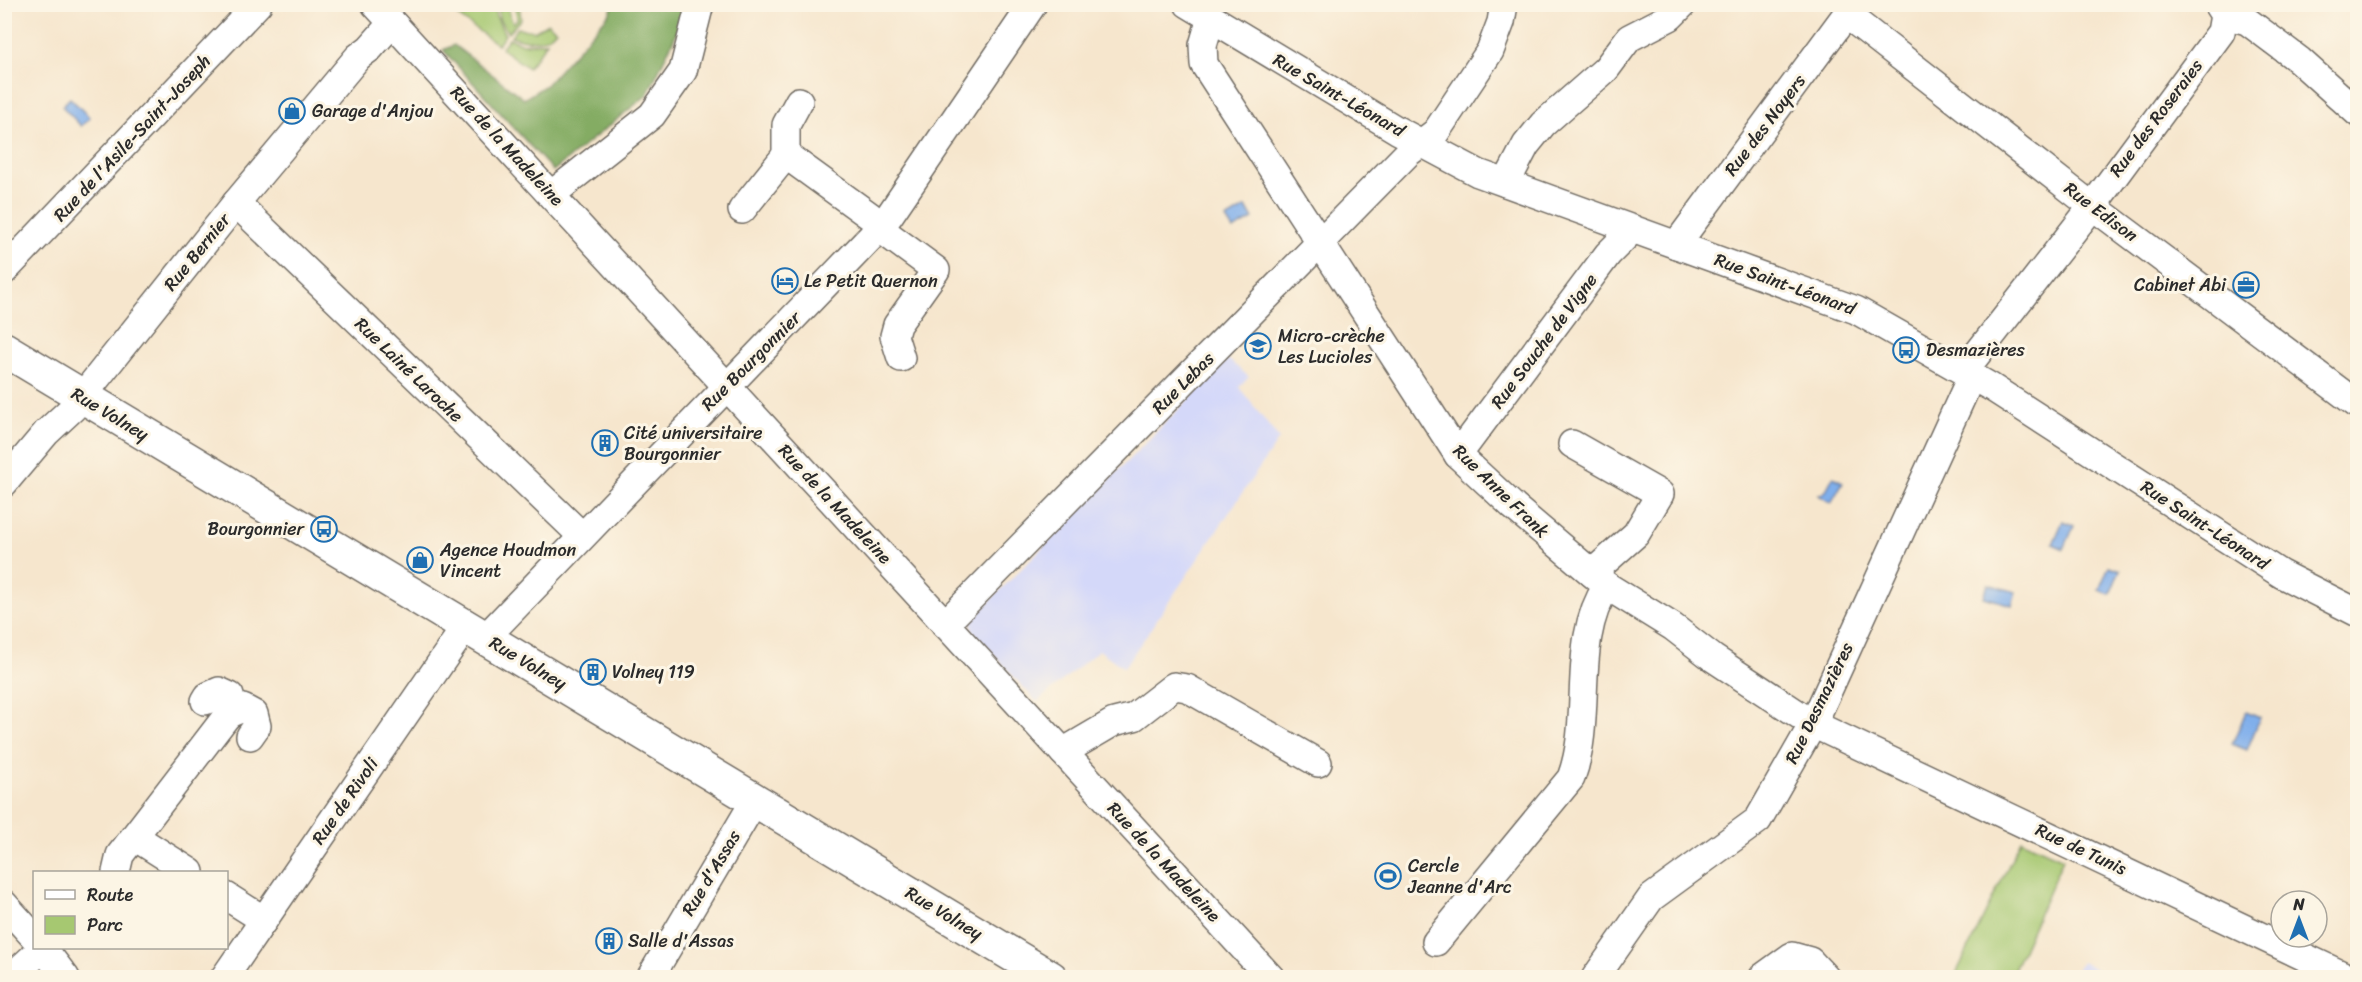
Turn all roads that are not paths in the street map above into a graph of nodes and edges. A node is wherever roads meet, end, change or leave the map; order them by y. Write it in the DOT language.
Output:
graph roads {
  1 [pos="258,4"];
  2 [pos="700,4"];
  3 [pos="1033,4"];
  4 [pos="1188,4"];
  5 [pos="1504,4"];
  6 [pos="1683,4"];
  7 [pos="1850,10"];
  8 [pos="2221,10"];
  9 [pos="383,14"];
  10 [pos="1211,18"];
  11 [pos="799,101"];
  12 [pos="2358,113"];
  13 [pos="1422,144"];
  14 [pos="786,155"];
  15 [pos="1506,183"];
  16 [pos="552,194"];
  17 [pos="237,203"];
  18 [pos="2092,205"];
  19 [pos="742,210"];
  20 [pos="874,222"];
  21 [pos="1633,229"];
  22 [pos="1319,243"];
  23 [pos="1676,245"];
  24 [pos="4,271"];
  25 [pos="4,349"];
  26 [pos="901,358"];
  27 [pos="1968,373"];
  28 [pos="726,387"];
  29 [pos="82,397"];
  30 [pos="2358,405"];
  31 [pos="1572,444"];
  32 [pos="1458,455"];
  33 [pos="4,483"];
  34 [pos="582,536"];
  35 [pos="1599,579"];
  36 [pos="2358,613"];
  37 [pos="945,624"];
  38 [pos="476,632"];
  39 [pos="205,701"];
  40 [pos="231,713"];
  41 [pos="1812,724"];
  42 [pos="250,736"];
  43 [pos="1063,752"];
  44 [pos="1318,763"];
  45 [pos="755,800"];
  46 [pos="135,837"];
  47 [pos="116,871"];
  48 [pos="187,871"];
  49 [pos="228,897"];
  50 [pos="4,904"];
  51 [pos="264,920"];
  52 [pos="33,936"];
  53 [pos="1436,942"];
  54 [pos="42,949"];
  55 [pos="44,949"];
  56 [pos="1763,977"];
  57 [pos="10,978"];
  58 [pos="66,978"];
  59 [pos="224,978"];
  60 [pos="650,978"];
  61 [pos="1051,978"];
  62 [pos="1271,978"];
  63 [pos="1595,978"];
  64 [pos="1826,978"];
  65 [pos="2349,978"];
  1 -- 24 [label="street, Rue de l'Asile-Saint-Joseph"];
  2 -- 16 [label="street"];
  3 -- 20 [label="street, Rue Bourgonnier"];
  4 -- 10 [label="street, Rue Saint-Léonard"];
  5 -- 13 [label="street, Rue Lebas"];
  6 -- 15 [label="street"];
  7 -- 18 [label="street, Rue Edison"];
  7 -- 23 [label="street, Rue des Noyers"];
  8 -- 12 [label="street"];
  8 -- 18 [label="street, Rue des Roseraies"];
  9 -- 16 [label="street, Rue de la Madeleine"];
  9 -- 17 [label="street, Rue Bernier"];
  10 -- 13 [label="street, Rue Saint-Léonard"];
  10 -- 22 [label="street, Rue Anne Frank"];
  11 -- 14 [label="street"];
  13 -- 15 [label="street, Rue Saint-Léonard"];
  13 -- 22 [label="street, Rue Lebas"];
  14 -- 19 [label="street"];
  14 -- 20 [label="street"];
  15 -- 21 [label="street, Rue Saint-Léonard"];
  16 -- 28 [label="street, Rue de la Madeleine"];
  17 -- 29 [label="street, Rue Bernier"];
  17 -- 34 [label="street, Rue Lainé Laroche"];
  18 -- 27 [label="street, Rue des Roseraies"];
  18 -- 30 [label="street, Rue Edison"];
  20 -- 26 [label="street"];
  20 -- 28 [label="street, Rue Bourgonnier"];
  21 -- 23 [label="street, Rue Saint-Léonard"];
  21 -- 32 [label="street, Rue Souche de Vigne"];
  22 -- 32 [label="street, Rue Anne Frank"];
  22 -- 37 [label="street, Rue Lebas"];
  23 -- 27 [label="street, Rue Saint-Léonard"];
  25 -- 29 [label="main road, Rue Volney"];
  27 -- 36 [label="street, Rue Saint-Léonard"];
  27 -- 41 [label="street, Rue Desmazières"];
  28 -- 34 [label="street, Rue Bourgonnier"];
  28 -- 37 [label="street, Rue de la Madeleine"];
  29 -- 33 [label="street, Rue Bernier"];
  29 -- 38 [label="main road, Rue Volney"];
  31 -- 35 [label="street"];
  32 -- 35 [label="street, Rue Anne Frank"];
  34 -- 38 [label="street, Rue Bourgonnier"];
  35 -- 41 [label="street, Rue Anne Frank"];
  35 -- 53 [label="street"];
  37 -- 43 [label="street, Rue de la Madeleine"];
  38 -- 45 [label="main road, Rue Volney"];
  38 -- 51 [label="street, Rue de Rivoli"];
  39 -- 40 [label="street"];
  40 -- 42 [label="street"];
  40 -- 46 [label="street"];
  41 -- 63 [label="street, Rue Desmazières"];
  41 -- 65 [label="street, Rue de Tunis"];
  43 -- 44 [label="street"];
  43 -- 62 [label="street, Rue de la Madeleine"];
  45 -- 60 [label="street, Rue d'Assas"];
  45 -- 61 [label="main road, Rue Volney"];
  46 -- 47 [label="street"];
  46 -- 48 [label="street"];
  49 -- 51 [label="street"];
  50 -- 52 [label="street"];
  51 -- 59 [label="street, Rue de Rivoli"];
  54 -- 57 [label="street"];
  55 -- 58 [label="street"];
  56 -- 64 [label="street"];
}
